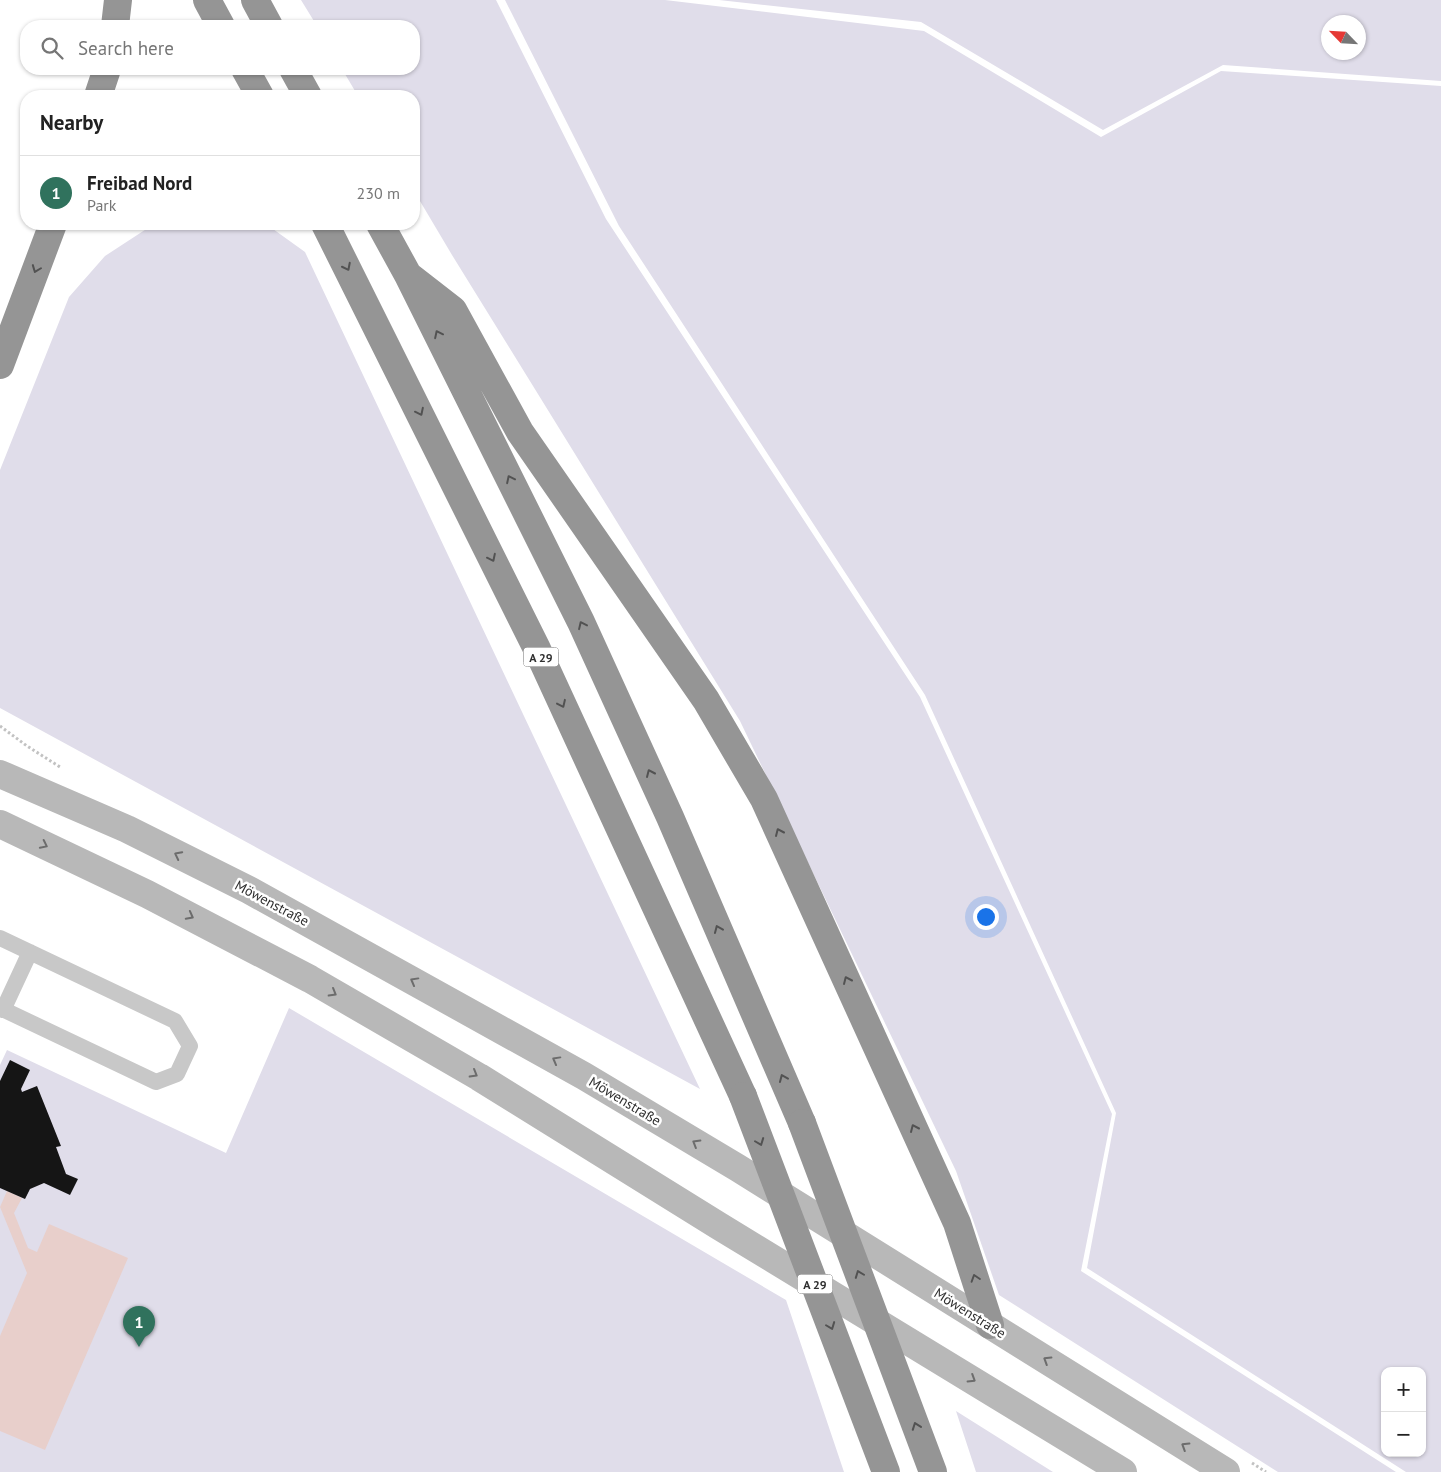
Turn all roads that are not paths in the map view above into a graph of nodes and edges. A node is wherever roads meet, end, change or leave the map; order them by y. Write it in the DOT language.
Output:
graph roads {
  1 [pos="118,0"];
  2 [pos="207,0"];
  3 [pos="254,0"];
  4 [pos="116,20"];
  5 [pos="219,20"];
  6 [pos="266,20"];
  7 [pos="105,75"];
  8 [pos="248,75"];
  9 [pos="296,75"];
  10 [pos="100,90"];
  11 [pos="257,90"];
  12 [pos="305,90"];
  13 [pos="51,230"];
  14 [pos="328,230"];
  15 [pos="383,230"];
  16 [pos="408,275"];
  17 [pos="0,365"];
  18 [pos="0,774"];
  19 [pos="0,824"];
  20 [pos="0,938"];
  21 [pos="30,952"];
  22 [pos="2,1009"];
  23 [pos="990,1325"];
  24 [pos="886,1472"];
  25 [pos="933,1472"];
  26 [pos="1123,1472"];
  27 [pos="1226,1472"];
  1 -- 4 [label="highway"];
  2 -- 5 [label="highway"];
  3 -- 6 [label="highway"];
  7 -- 10 [label="highway"];
  8 -- 11 [label="highway"];
  9 -- 12 [label="highway"];
  13 -- 17 [label="highway, one-way"];
  14 -- 24 [label="highway, A 29, one-way, bridge"];
  15 -- 16 [label="highway"];
  23 -- 16 [label="highway, one-way"];
  25 -- 16 [label="highway, one-way, bridge"];
  23 -- 18 [label="street, Möwenstraße, one-way"];
  19 -- 26 [label="street, one-way"];
  20 -- 21 [label="lane"];
  21 -- 22 [label="lane"];
  21 -- 22 [label="lane"];
  27 -- 23 [label="street, Möwenstraße, one-way"];
}
